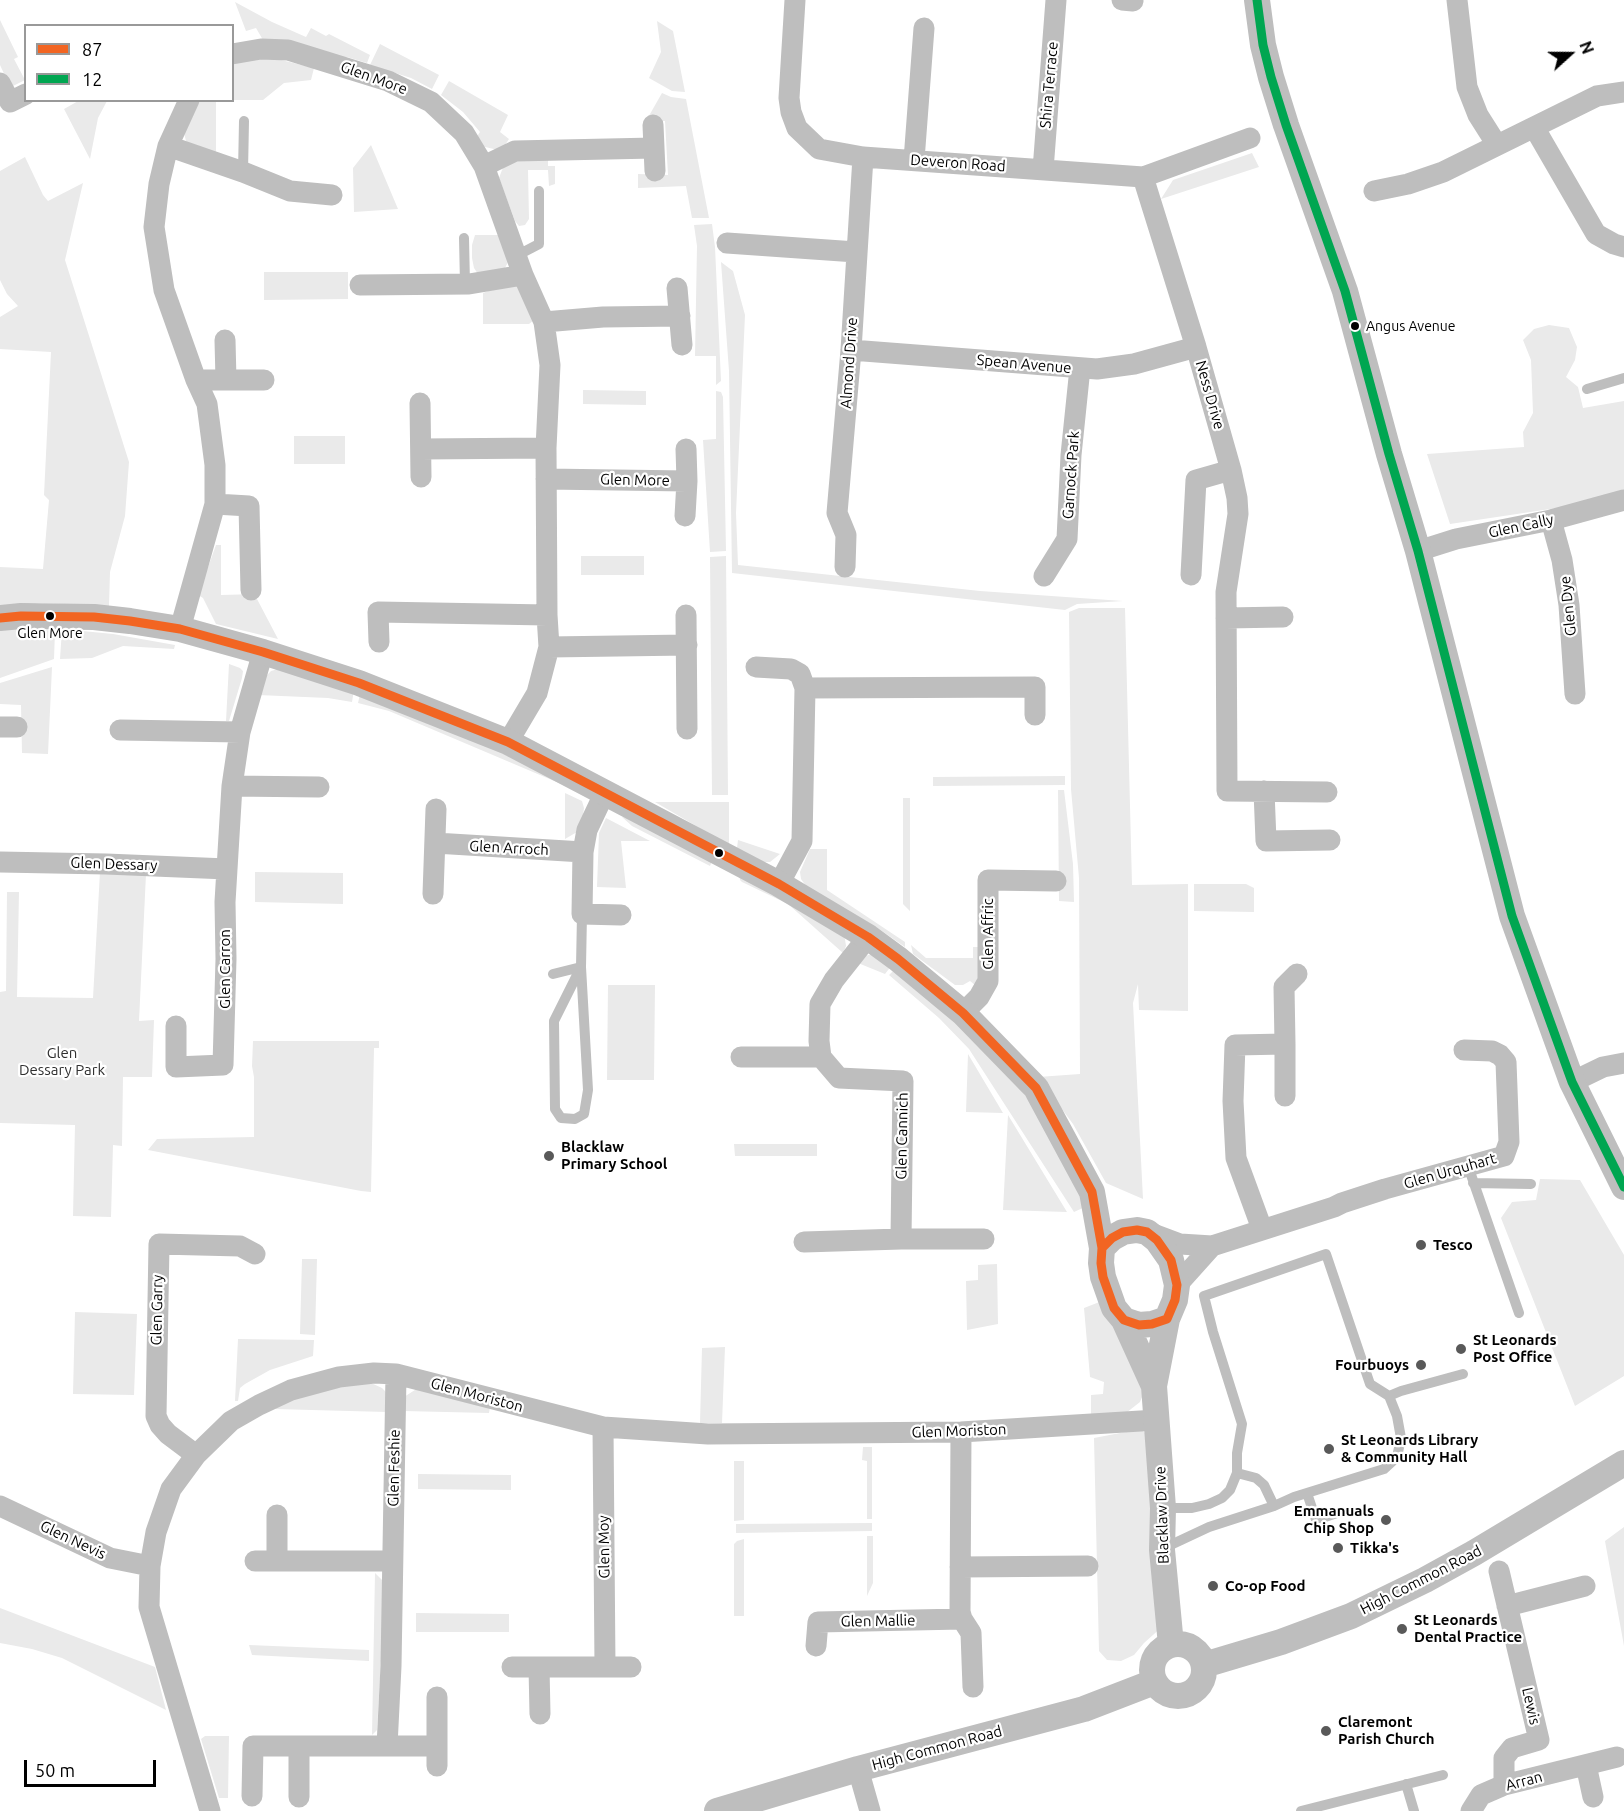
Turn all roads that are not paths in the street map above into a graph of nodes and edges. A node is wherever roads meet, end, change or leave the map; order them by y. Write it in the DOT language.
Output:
graph roads {
  1 [pos="795,0"];
  2 [pos="1056,0"];
  3 [pos="1122,0"];
  4 [pos="1257,0"];
  5 [pos="1457,0"];
  6 [pos="1133,1"];
  7 [pos="924,28"];
  8 [pos="234,54"];
  9 [pos="0,83"];
  10 [pos="1624,92"];
  11 [pos="24,95"];
  12 [pos="188,102"];
  13 [pos="244,121"];
  14 [pos="653,125"];
  15 [pos="1534,127"];
  16 [pos="1250,138"];
  17 [pos="1497,145"];
  18 [pos="168,146"];
  19 [pos="654,148"];
  20 [pos="863,157"];
  21 [pos="914,160"];
  22 [pos="484,166"];
  23 [pos="1043,170"];
  24 [pos="655,171"];
  25 [pos="243,172"];
  26 [pos="1143,177"];
  27 [pos="539,191"];
  28 [pos="1374,191"];
  29 [pos="332,195"];
  30 [pos="464,238"];
  31 [pos="727,243"];
  32 [pos="1624,247"];
  33 [pos="856,252"];
  34 [pos="520,266"];
  35 [pos="465,284"];
  36 [pos="360,285"];
  37 [pos="677,288"];
  38 [pos="680,316"];
  39 [pos="544,322"];
  40 [pos="225,340"];
  41 [pos="682,345"];
  42 [pos="1196,347"];
  43 [pos="851,350"];
  44 [pos="1080,368"];
  45 [pos="1624,378"];
  46 [pos="196,380"];
  47 [pos="226,380"];
  48 [pos="264,380"];
  49 [pos="1587,389"];
  50 [pos="420,403"];
  51 [pos="546,448"];
  52 [pos="421,449"];
  53 [pos="686,449"];
  54 [pos="1231,470"];
  55 [pos="421,477"];
  56 [pos="546,479"];
  57 [pos="687,481"];
  58 [pos="1624,500"];
  59 [pos="216,504"];
  60 [pos="685,516"];
  61 [pos="1551,520"];
  62 [pos="1418,551"];
  63 [pos="845,567"];
  64 [pos="1191,574"];
  65 [pos="1044,576"];
  66 [pos="251,590"];
  67 [pos="547,615"];
  68 [pos="686,615"];
  69 [pos="1283,617"];
  70 [pos="0,618"];
  71 [pos="1226,618"];
  72 [pos="180,629"];
  73 [pos="379,642"];
  74 [pos="687,645"];
  75 [pos="549,647"];
  76 [pos="263,652"];
  77 [pos="756,667"];
  78 [pos="805,688"];
  79 [pos="1575,694"];
  80 [pos="1035,715"];
  81 [pos="687,729"];
  82 [pos="120,730"];
  83 [pos="240,732"];
  84 [pos="508,742"];
  85 [pos="232,786"];
  86 [pos="319,787"];
  87 [pos="1264,791"];
  88 [pos="605,792"];
  89 [pos="1327,792"];
  90 [pos="435,809"];
  91 [pos="1330,840"];
  92 [pos="435,843"];
  93 [pos="583,852"];
  94 [pos="0,862"];
  95 [pos="227,869"];
  96 [pos="1056,881"];
  97 [pos="779,884"];
  98 [pos="434,894"];
  99 [pos="582,914"];
  100 [pos="621,915"];
  101 [pos="868,937"];
  102 [pos="581,967"];
  103 [pos="553,974"];
  104 [pos="1297,974"];
  105 [pos="963,1013"];
  106 [pos="176,1026"];
  107 [pos="1285,1044"];
  108 [pos="1464,1050"];
  109 [pos="741,1057"];
  110 [pos="821,1057"];
  111 [pos="1624,1063"];
  112 [pos="1572,1082"];
  113 [pos="1285,1096"];
  114 [pos="1471,1175"];
  115 [pos="1531,1184"];
  116 [pos="1624,1187"];
  117 [pos="1092,1192"];
  118 [pos="1262,1229"];
  119 [pos="1142,1231"];
  120 [pos="901,1239"];
  121 [pos="984,1239"];
  122 [pos="804,1242"];
  123 [pos="1212,1246"];
  124 [pos="1102,1248"];
  125 [pos="255,1254"];
  126 [pos="1177,1285"];
  127 [pos="1519,1313"];
  128 [pos="1167,1319"];
  129 [pos="1124,1320"];
  130 [pos="396,1374"];
  131 [pos="1463,1374"];
  132 [pos="1154,1386"];
  133 [pos="1389,1396"];
  134 [pos="1157,1420"];
  135 [pos="603,1427"];
  136 [pos="961,1432"];
  137 [pos="196,1455"];
  138 [pos="1624,1463"];
  139 [pos="1237,1473"];
  140 [pos="1307,1493"];
  141 [pos="0,1506"];
  142 [pos="1274,1506"];
  143 [pos="1163,1508"];
  144 [pos="1337,1513"];
  145 [pos="277,1515"];
  146 [pos="1162,1550"];
  147 [pos="277,1560"];
  148 [pos="255,1561"];
  149 [pos="392,1561"];
  150 [pos="150,1566"];
  151 [pos="1088,1566"];
  152 [pos="960,1567"];
  153 [pos="1499,1571"];
  154 [pos="1585,1586"];
  155 [pos="1508,1606"];
  156 [pos="962,1619"];
  157 [pos="1171,1645"];
  158 [pos="816,1646"];
  159 [pos="1204,1665"];
  160 [pos="512,1667"];
  161 [pos="539,1667"];
  162 [pos="605,1667"];
  163 [pos="631,1667"];
  164 [pos="1154,1682"];
  165 [pos="973,1687"];
  166 [pos="437,1697"];
  167 [pos="540,1714"];
  168 [pos="299,1746"];
  169 [pos="387,1746"];
  170 [pos="1617,1757"];
  171 [pos="1586,1766"];
  172 [pos="858,1769"];
  173 [pos="1443,1775"];
  174 [pos="1407,1784"];
  175 [pos="1504,1785"];
  176 [pos="252,1796"];
  177 [pos="299,1797"];
  178 [pos="1593,1797"];
  179 [pos="210,1811"];
  180 [pos="717,1811"];
  181 [pos="870,1811"];
  182 [pos="1301,1811"];
  183 [pos="1414,1811"];
  184 [pos="1471,1811"];
  1 -- 20 [label="street, Deveron Road"];
  2 -- 23 [label="street, Shira Terrace"];
  3 -- 6 [label="street"];
  4 -- 62 [label="street"];
  5 -- 17 [label="street"];
  7 -- 21 [label="street"];
  8 -- 22 [label="street, Glen More"];
  9 -- 11 [label="street"];
  10 -- 15 [label="street"];
  12 -- 18 [label="street"];
  13 -- 25 [label="lane"];
  14 -- 19 [label="street"];
  15 -- 17 [label="street"];
  15 -- 32 [label="street"];
  16 -- 26 [label="street, Deveron Road"];
  17 -- 28 [label="street"];
  18 -- 25 [label="street"];
  18 -- 46 [label="street"];
  19 -- 22 [label="street"];
  19 -- 24 [label="street"];
  20 -- 21 [label="street, Deveron Road"];
  20 -- 33 [label="street, Almond Drive"];
  21 -- 23 [label="street, Deveron Road"];
  22 -- 34 [label="street, Glen More"];
  23 -- 26 [label="street, Deveron Road"];
  25 -- 29 [label="street"];
  26 -- 42 [label="street, Ness Drive"];
  27 -- 34 [label="lane"];
  30 -- 35 [label="lane"];
  31 -- 33 [label="street"];
  33 -- 43 [label="street, Almond Drive"];
  34 -- 35 [label="street"];
  34 -- 39 [label="street, Glen More"];
  35 -- 36 [label="street"];
  37 -- 38 [label="street"];
  38 -- 39 [label="street"];
  38 -- 41 [label="street"];
  39 -- 51 [label="street, Glen More"];
  40 -- 47 [label="street"];
  42 -- 44 [label="street, Spean Avenue"];
  42 -- 54 [label="street, Ness Drive"];
  43 -- 44 [label="street, Spean Avenue"];
  43 -- 63 [label="street, Almond Drive"];
  44 -- 65 [label="street, Garnock Park"];
  45 -- 49 [label="lane"];
  46 -- 47 [label="street"];
  46 -- 59 [label="street"];
  47 -- 48 [label="street"];
  50 -- 52 [label="street"];
  51 -- 52 [label="street"];
  51 -- 56 [label="street, Glen More"];
  52 -- 55 [label="street"];
  53 -- 57 [label="street, Glen More"];
  54 -- 64 [label="street"];
  54 -- 71 [label="street, Ness Drive"];
  56 -- 57 [label="street, Glen More"];
  56 -- 67 [label="street, Glen More"];
  57 -- 60 [label="street, Glen More"];
  58 -- 61 [label="street, Glen Cally"];
  59 -- 66 [label="street"];
  59 -- 72 [label="street"];
  61 -- 62 [label="street, Glen Cally"];
  61 -- 79 [label="street, Glen Dye"];
  62 -- 112 [label="street"];
  67 -- 73 [label="street"];
  67 -- 75 [label="street, Glen More"];
  68 -- 74 [label="street"];
  69 -- 71 [label="street"];
  70 -- 72 [label="street"];
  71 -- 87 [label="street, Ness Drive"];
  72 -- 76 [label="street"];
  74 -- 75 [label="street"];
  74 -- 81 [label="street"];
  75 -- 84 [label="street, Glen More"];
  76 -- 83 [label="street, Glen Carron"];
  76 -- 84 [label="street"];
  77 -- 78 [label="street"];
  78 -- 80 [label="street"];
  78 -- 97 [label="street"];
  82 -- 83 [label="street"];
  83 -- 85 [label="street, Glen Carron"];
  84 -- 88 [label="street"];
  85 -- 86 [label="street"];
  85 -- 95 [label="street, Glen Carron"];
  87 -- 89 [label="street, Ness Drive"];
  87 -- 91 [label="street"];
  88 -- 93 [label="street"];
  88 -- 97 [label="street"];
  90 -- 92 [label="street"];
  92 -- 93 [label="street, Glen Arroch"];
  92 -- 98 [label="street"];
  93 -- 99 [label="street"];
  94 -- 95 [label="street, Glen Dessary"];
  95 -- 106 [label="street, Glen Carron"];
  96 -- 105 [label="street, Glen Affric"];
  97 -- 101 [label="street"];
  99 -- 100 [label="street"];
  99 -- 102 [label="lane"];
  101 -- 105 [label="street"];
  101 -- 110 [label="street"];
  102 -- 102 [label="lane"];
  102 -- 103 [label="lane"];
  104 -- 107 [label="street"];
  105 -- 117 [label="street"];
  107 -- 113 [label="street"];
  107 -- 118 [label="street"];
  108 -- 114 [label="street, Glen Urquhart"];
  109 -- 110 [label="street"];
  110 -- 120 [label="street, Glen Cannich"];
  111 -- 112 [label="street"];
  112 -- 116 [label="street"];
  114 -- 115 [label="lane"];
  114 -- 118 [label="street, Glen Urquhart"];
  114 -- 127 [label="lane"];
  117 -- 119 [label="street"];
  117 -- 124 [label="street"];
  118 -- 123 [label="street, Glen Urquhart"];
  119 -- 123 [label="street, Glen Urquhart"];
  119 -- 124 [label="street"];
  119 -- 126 [label="street"];
  120 -- 121 [label="street"];
  120 -- 122 [label="street"];
  123 -- 126 [label="street, Glen Urquhart"];
  124 -- 129 [label="street"];
  125 -- 137 [label="street, Glen Garry"];
  126 -- 128 [label="street"];
  128 -- 129 [label="street"];
  128 -- 132 [label="street, Blacklaw Drive"];
  129 -- 132 [label="street, Blacklaw Drive"];
  130 -- 135 [label="street, Glen Moriston"];
  130 -- 137 [label="street, Glen Moriston"];
  130 -- 149 [label="street, Glen Feshie"];
  131 -- 133 [label="lane"];
  132 -- 134 [label="street, Blacklaw Drive"];
  133 -- 139 [label="lane"];
  133 -- 140 [label="lane"];
  134 -- 136 [label="street, Glen Moriston"];
  134 -- 143 [label="street, Blacklaw Drive"];
  135 -- 136 [label="street, Glen Moriston"];
  135 -- 162 [label="street, Glen Moy"];
  136 -- 152 [label="street"];
  137 -- 150 [label="street, Glen Moriston"];
  138 -- 159 [label="street, High Common Road"];
  139 -- 142 [label="lane"];
  139 -- 143 [label="lane"];
  140 -- 142 [label="lane"];
  140 -- 144 [label="lane"];
  141 -- 150 [label="street, Glen Nevis"];
  142 -- 146 [label="lane"];
  143 -- 146 [label="street, Blacklaw Drive"];
  145 -- 147 [label="street"];
  146 -- 157 [label="street, Blacklaw Drive"];
  147 -- 148 [label="street"];
  147 -- 149 [label="street"];
  149 -- 169 [label="street, Glen Feshie"];
  150 -- 179 [label="street, Glen Moriston"];
  151 -- 152 [label="street"];
  152 -- 156 [label="street"];
  153 -- 155 [label="street, Lewis"];
  154 -- 155 [label="street"];
  155 -- 175 [label="street, Lewis"];
  156 -- 158 [label="street, Glen Mallie"];
  156 -- 165 [label="street"];
  157 -- 159 [label="street"];
  157 -- 164 [label="street"];
  159 -- 164 [label="street"];
  160 -- 161 [label="street"];
  161 -- 162 [label="street"];
  161 -- 167 [label="street"];
  162 -- 163 [label="street"];
  164 -- 172 [label="street, High Common Road"];
  166 -- 169 [label="street"];
  168 -- 169 [label="street"];
  168 -- 176 [label="street"];
  168 -- 177 [label="street"];
  170 -- 171 [label="street, Arran"];
  171 -- 175 [label="street, Arran"];
  171 -- 178 [label="street"];
  172 -- 180 [label="street, High Common Road"];
  172 -- 181 [label="street"];
  173 -- 174 [label="lane"];
  174 -- 182 [label="lane"];
  174 -- 183 [label="lane"];
  175 -- 184 [label="street, Arran"];
}
